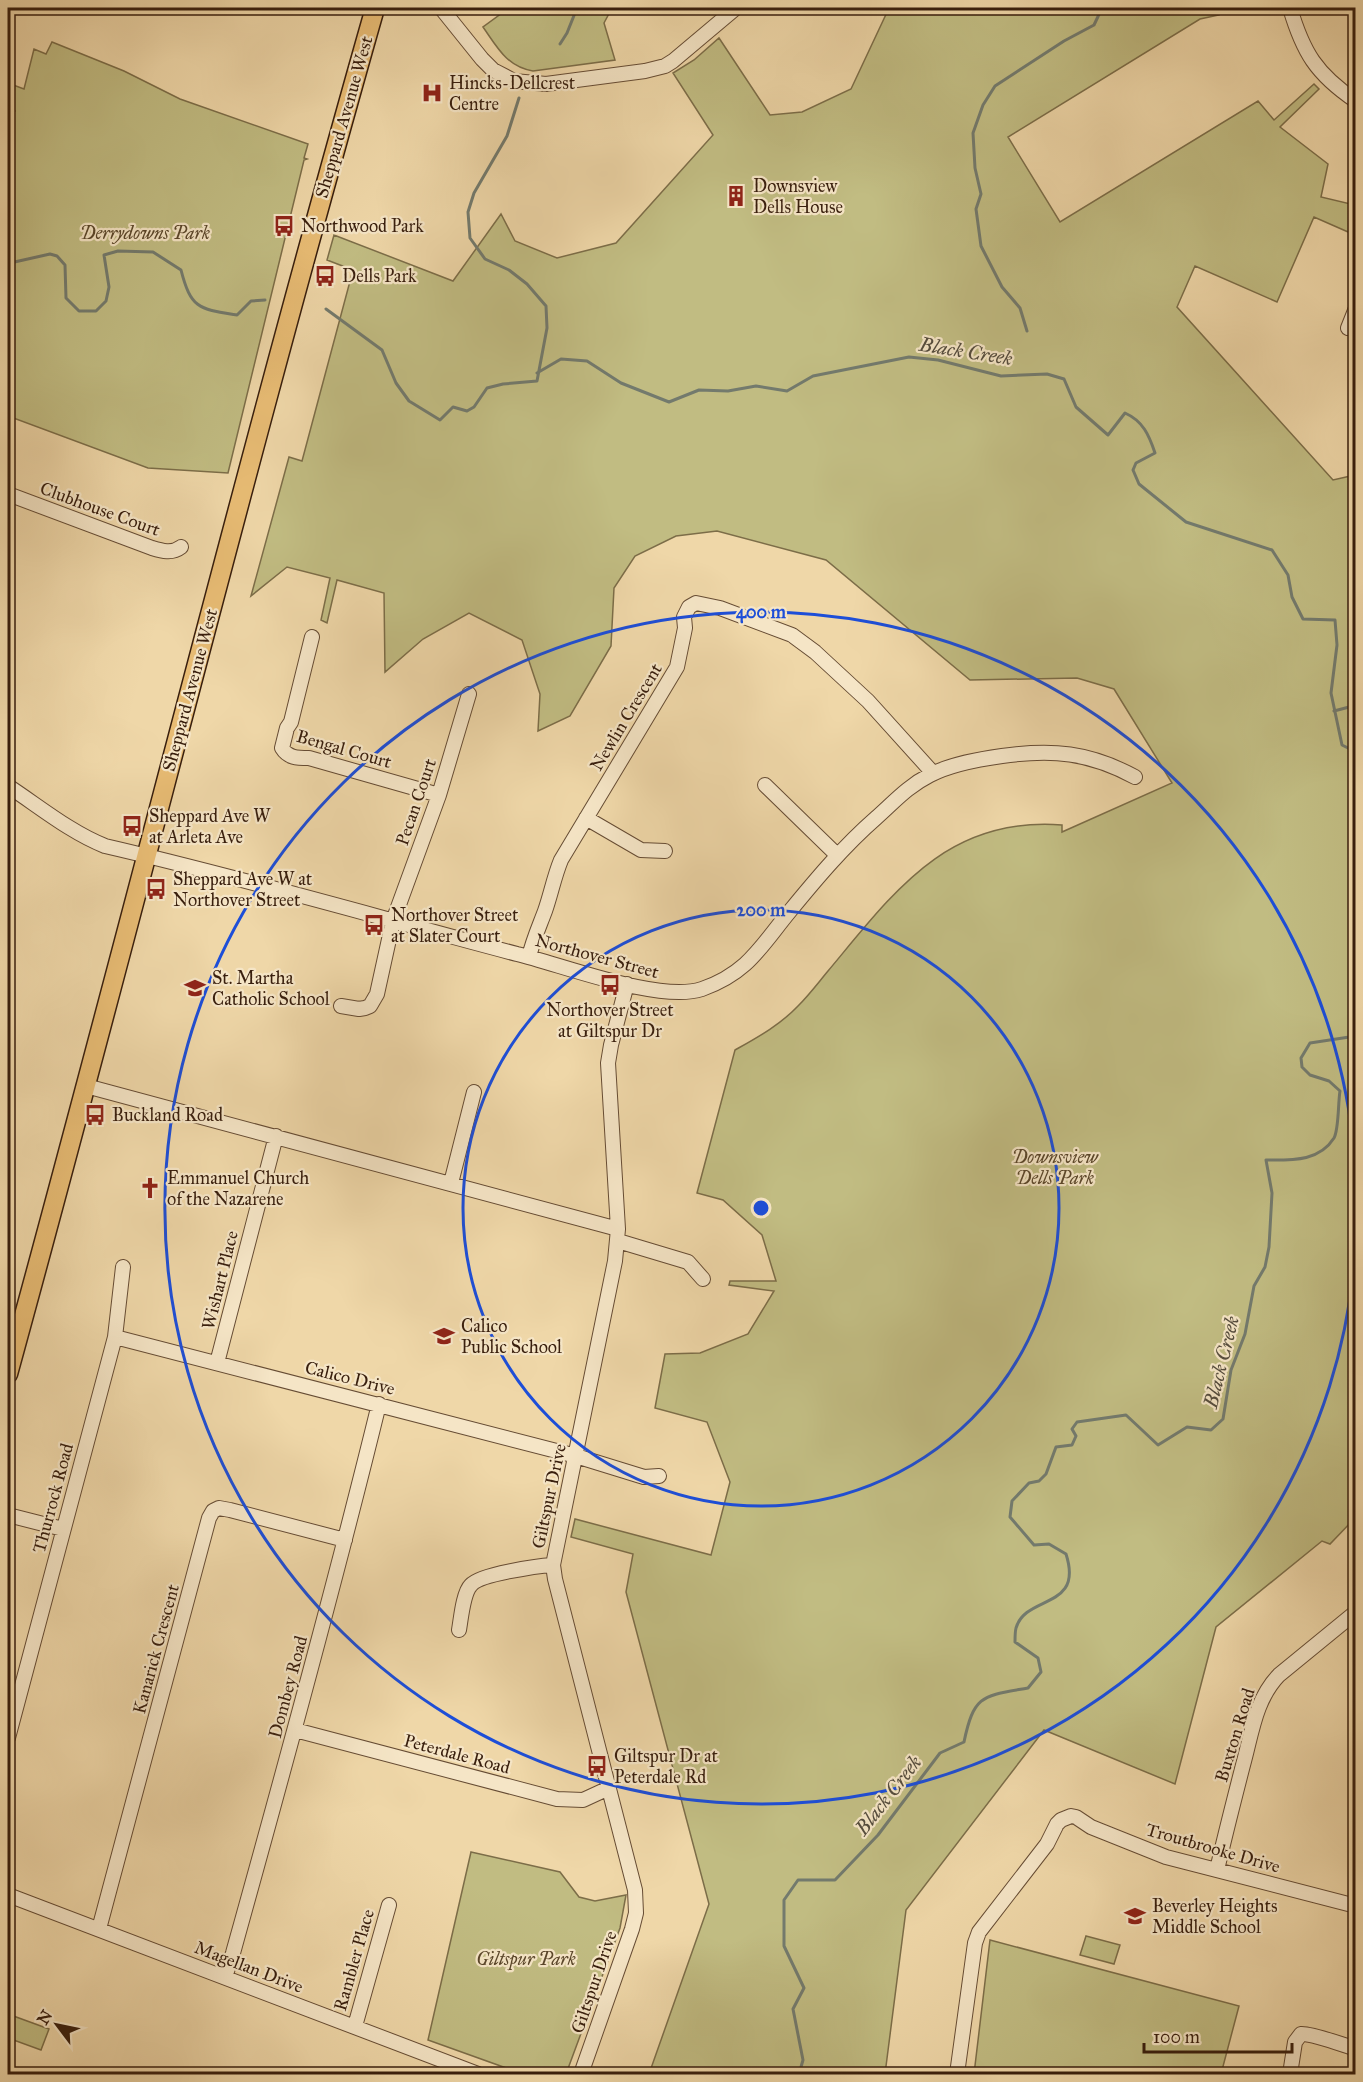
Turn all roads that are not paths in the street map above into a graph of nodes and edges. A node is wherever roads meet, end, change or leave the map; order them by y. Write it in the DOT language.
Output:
graph roads {
  1 [pos="375,8"];
  2 [pos="441,8"];
  3 [pos="736,8"];
  4 [pos="1290,8"];
  5 [pos="1356,101"];
  6 [pos="1356,308"];
  7 [pos="1348,328"];
  8 [pos="8,494"];
  9 [pos="181,547"];
  10 [pos="312,637"];
  11 [pos="469,694"];
  12 [pos="933,773"];
  13 [pos="1135,777"];
  14 [pos="765,785"];
  15 [pos="8,786"];
  16 [pos="439,795"];
  17 [pos="586,818"];
  18 [pos="665,851"];
  19 [pos="837,855"];
  20 [pos="147,856"];
  21 [pos="393,921"];
  22 [pos="529,957"];
  23 [pos="627,984"];
  24 [pos="341,1006"];
  25 [pos="86,1086"];
  26 [pos="474,1092"];
  27 [pos="276,1136"];
  28 [pos="451,1183"];
  29 [pos="618,1235"];
  30 [pos="123,1267"];
  31 [pos="703,1279"];
  32 [pos="115,1337"];
  33 [pos="217,1363"];
  34 [pos="8,1374"];
  35 [pos="379,1404"];
  36 [pos="576,1456"];
  37 [pos="659,1476"];
  38 [pos="8,1515"];
  39 [pos="63,1529"];
  40 [pos="345,1540"];
  41 [pos="553,1565"];
  42 [pos="1356,1612"];
  43 [pos="459,1630"];
  44 [pos="295,1730"];
  45 [pos="8,1738"];
  46 [pos="609,1788"];
  47 [pos="1217,1870"];
  48 [pos="8,1895"];
  49 [pos="389,1905"];
  50 [pos="1356,1906"];
  51 [pos="99,1929"];
  52 [pos="225,1977"];
  53 [pos="354,2026"];
  54 [pos="1356,2049"];
  55 [pos="478,2074"];
  56 [pos="581,2074"];
  57 [pos="957,2074"];
  58 [pos="1290,2074"];
  1 -- 20 [label="main road, Sheppard Avenue West"];
  2 -- 3 [label="street"];
  4 -- 5 [label="street"];
  6 -- 7 [label="street"];
  8 -- 9 [label="street, Clubhouse Court"];
  10 -- 16 [label="street, Bengal Court"];
  11 -- 16 [label="street, Pecan Court"];
  12 -- 13 [label="street, Northover Street"];
  12 -- 17 [label="street, Newlin Crescent"];
  12 -- 19 [label="street, Northover Street"];
  14 -- 19 [label="street"];
  15 -- 20 [label="street, Northover Street"];
  16 -- 21 [label="street, Pecan Court"];
  17 -- 18 [label="street"];
  17 -- 22 [label="street, Newlin Crescent"];
  19 -- 23 [label="street, Northover Street"];
  20 -- 21 [label="street, Northover Street"];
  20 -- 25 [label="main road, Sheppard Avenue West"];
  21 -- 22 [label="street, Northover Street"];
  21 -- 24 [label="street, Pecan Court"];
  22 -- 23 [label="street, Northover Street"];
  23 -- 29 [label="street, Giltspur Drive"];
  25 -- 27 [label="street"];
  25 -- 34 [label="main road, Sheppard Avenue West"];
  26 -- 28 [label="street"];
  27 -- 28 [label="street"];
  27 -- 33 [label="street, Wishart Place"];
  28 -- 29 [label="street"];
  29 -- 31 [label="street"];
  29 -- 36 [label="street, Giltspur Drive"];
  30 -- 32 [label="street, Thurrock Road"];
  32 -- 33 [label="street, Calico Drive"];
  32 -- 39 [label="street, Thurrock Road"];
  33 -- 35 [label="street, Calico Drive"];
  35 -- 36 [label="street, Calico Drive"];
  35 -- 40 [label="street, Dombey Road"];
  36 -- 37 [label="street, Calico Drive"];
  36 -- 41 [label="street, Giltspur Drive"];
  38 -- 39 [label="street"];
  39 -- 45 [label="street, Thurrock Road"];
  40 -- 44 [label="street, Dombey Road"];
  40 -- 51 [label="street, Kanarick Crescent"];
  41 -- 43 [label="street"];
  41 -- 46 [label="street, Giltspur Drive"];
  42 -- 47 [label="street, Buxton Road"];
  44 -- 46 [label="street, Peterdale Road"];
  44 -- 52 [label="street, Dombey Road"];
  46 -- 56 [label="street, Giltspur Drive"];
  47 -- 50 [label="street, Troutbrooke Drive"];
  47 -- 57 [label="street, Troutbrooke Drive"];
  48 -- 51 [label="street, Magellan Drive"];
  49 -- 53 [label="street, Rambler Place"];
  51 -- 52 [label="street, Magellan Drive"];
  52 -- 53 [label="street, Magellan Drive"];
  53 -- 55 [label="street, Magellan Drive"];
  54 -- 58 [label="street"];
}
